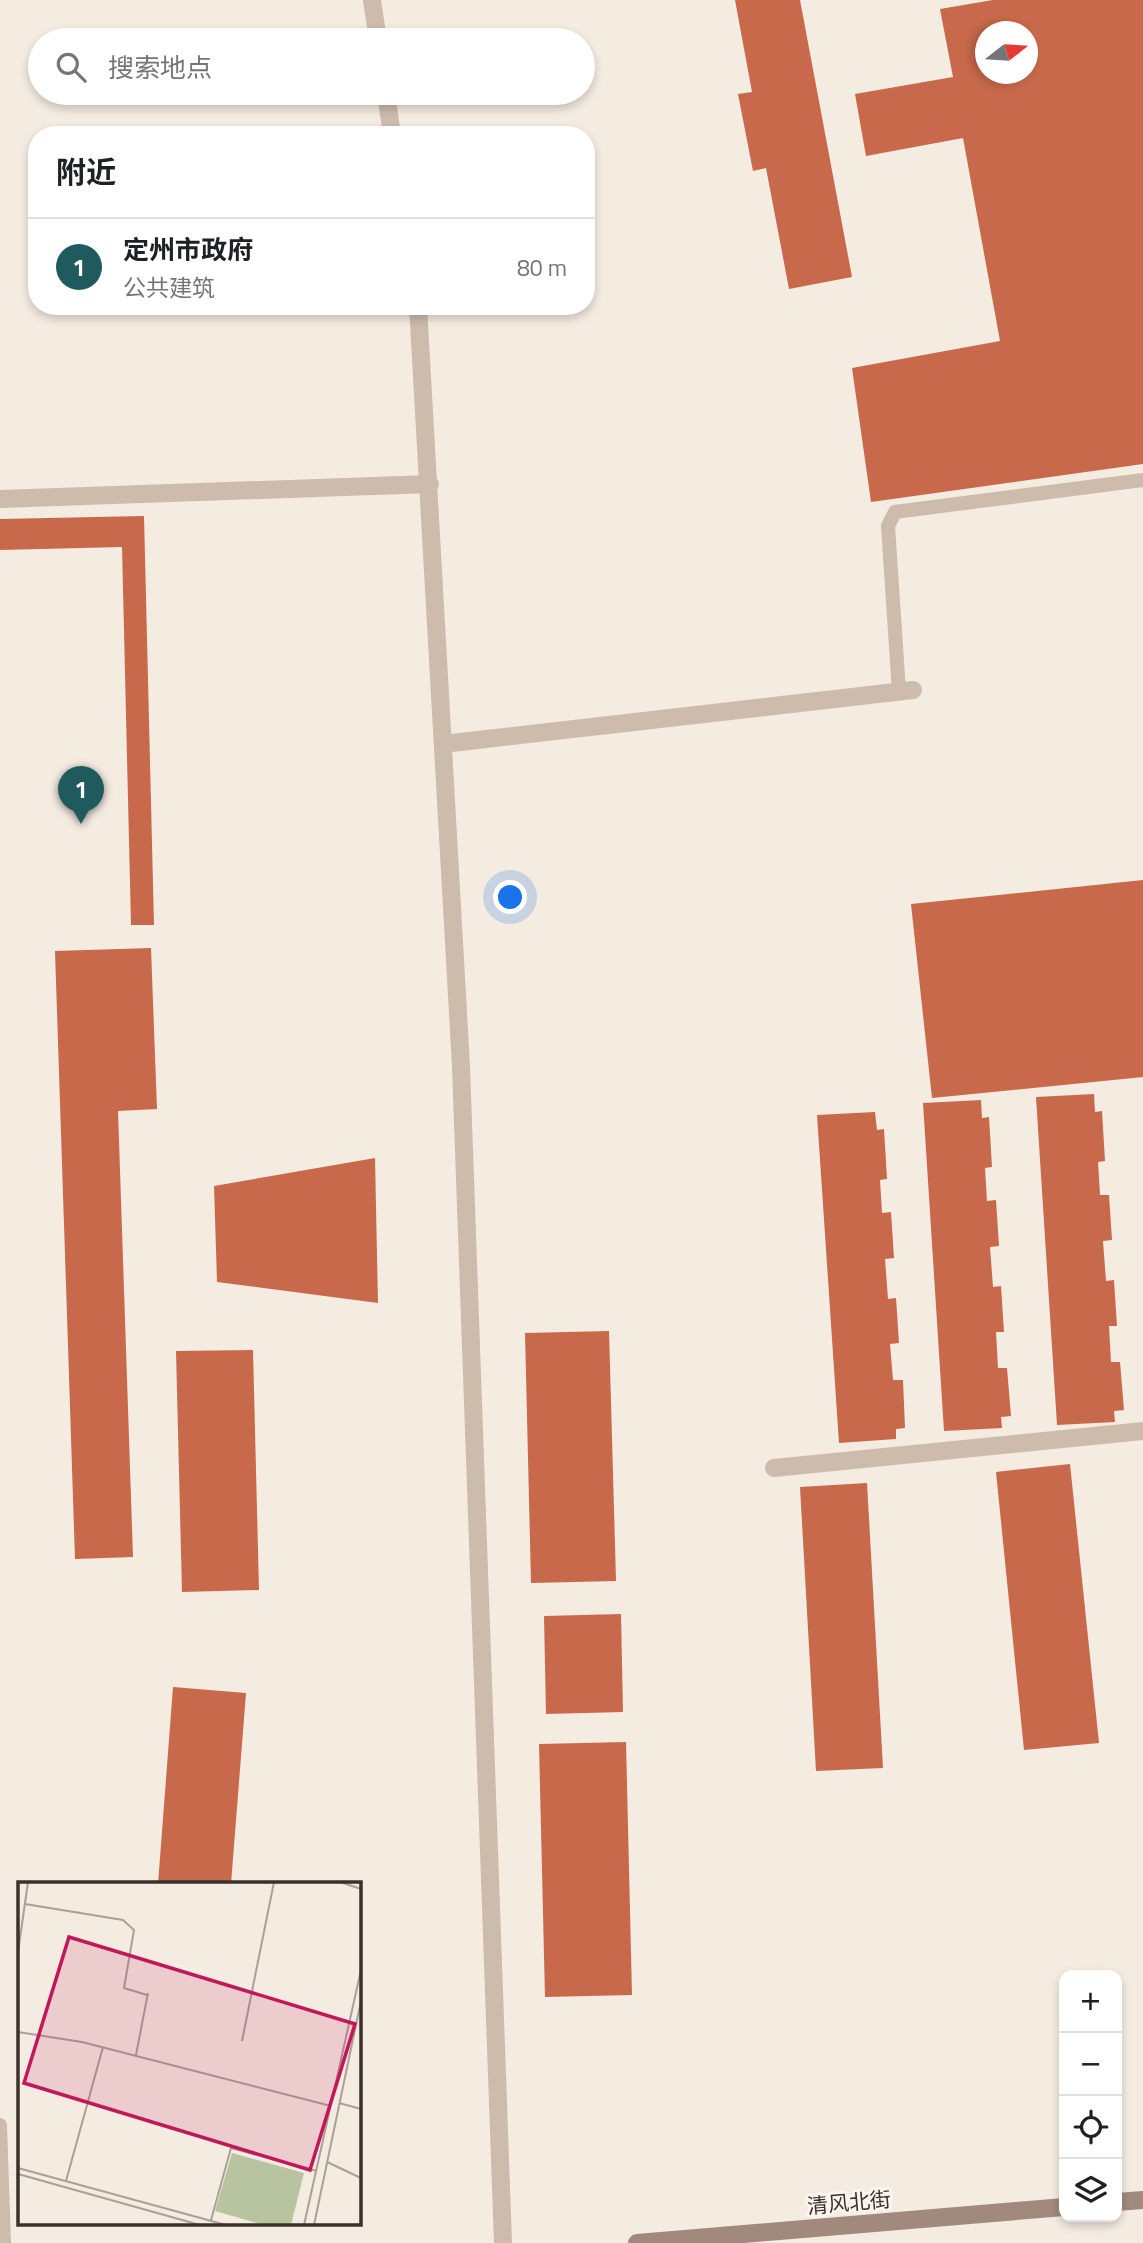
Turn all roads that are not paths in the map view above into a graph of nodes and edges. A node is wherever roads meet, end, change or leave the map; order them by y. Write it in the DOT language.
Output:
graph roads {
  1 [pos="372,0"];
  2 [pos="376,28"];
  3 [pos="388,105"];
  4 [pos="391,126"];
  5 [pos="419,315"];
  6 [pos="1143,480"];
  7 [pos="430,484"];
  8 [pos="0,499"];
  9 [pos="906,691"];
  10 [pos="443,744"];
  11 [pos="1143,1431"];
  12 [pos="774,1468"];
  13 [pos="0,2125"];
  14 [pos="1143,2200"];
  15 [pos="1122,2202"];
  16 [pos="1059,2207"];
  17 [pos="4,2243"];
  18 [pos="503,2243"];
  19 [pos="637,2243"];
  1 -- 2 [label="street"];
  3 -- 4 [label="street"];
  5 -- 7 [label="street"];
  6 -- 9 [label="lane"];
  7 -- 8 [label="street"];
  7 -- 10 [label="street"];
  9 -- 10 [label="street"];
  10 -- 18 [label="street"];
  11 -- 12 [label="street"];
  13 -- 17 [label="lane"];
  14 -- 15 [label="main road"];
  16 -- 19 [label="main road, 清风北街"];
}
